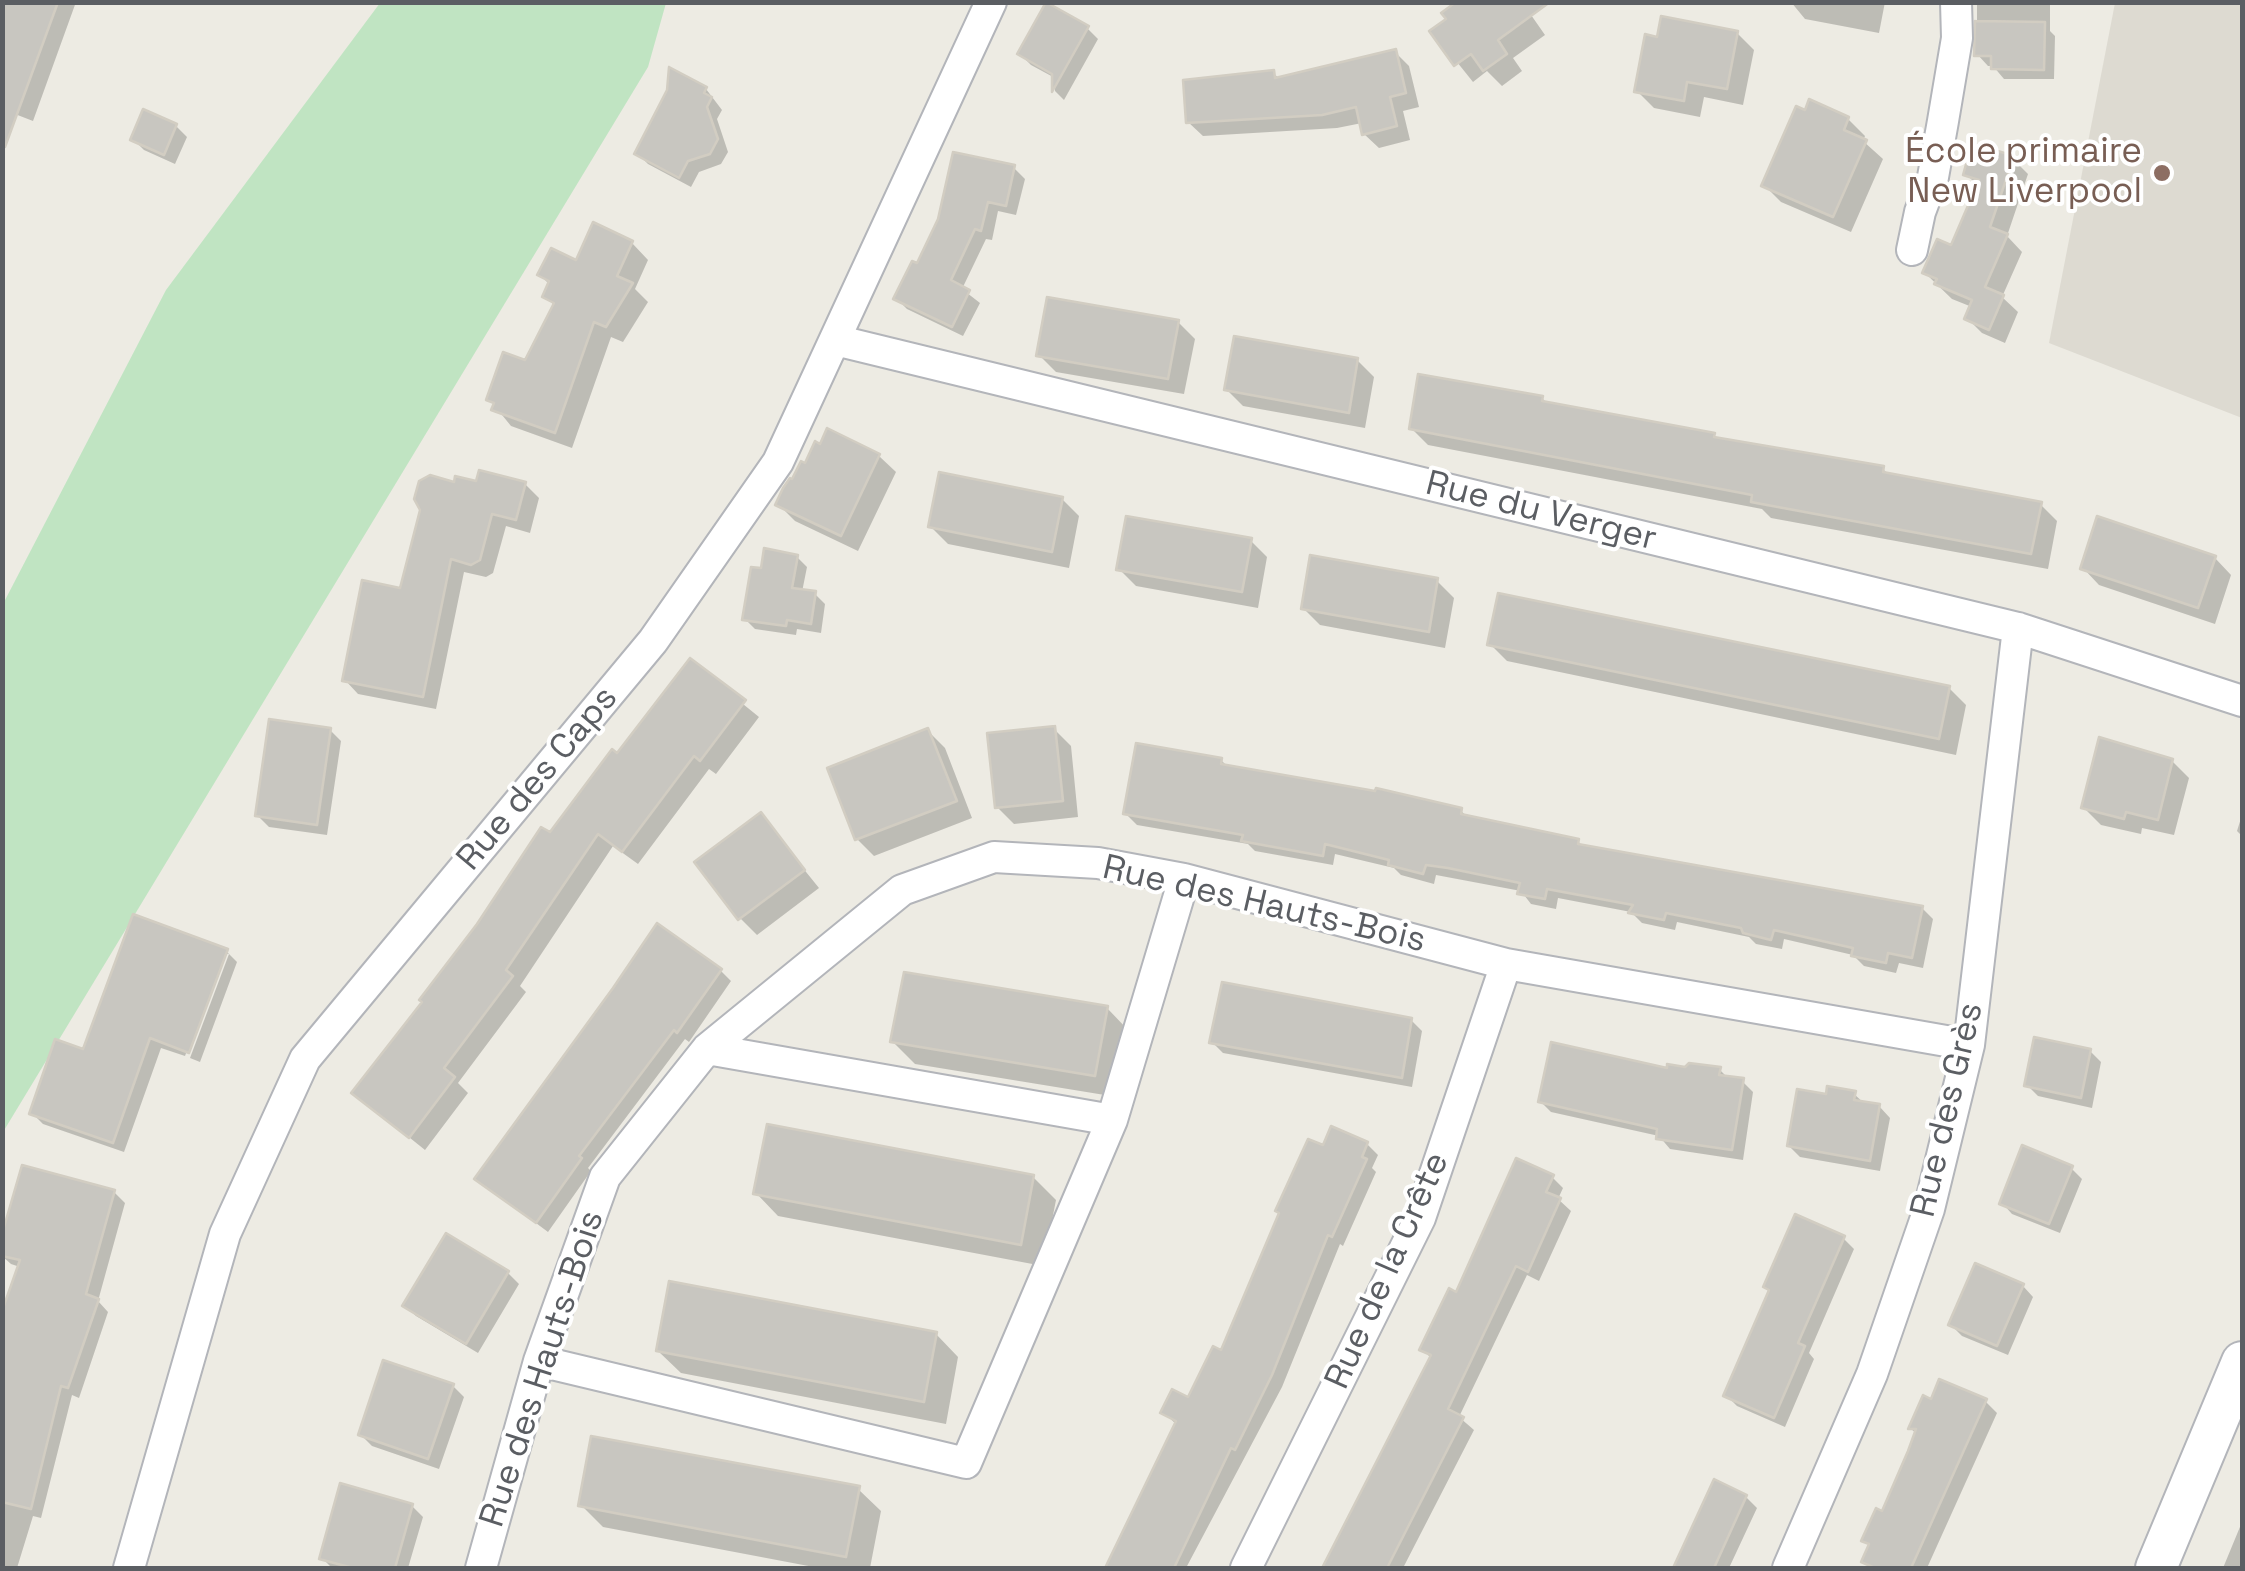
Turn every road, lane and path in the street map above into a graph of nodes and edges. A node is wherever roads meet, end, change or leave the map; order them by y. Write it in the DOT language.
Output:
graph roads {
  1 [pos="991,2"];
  2 [pos="1956,2"];
  3 [pos="1912,250"];
  4 [pos="835,340"];
  5 [pos="2018,628"];
  6 [pos="2242,701"];
  7 [pos="1184,879"];
  8 [pos="1506,964"];
  9 [pos="1969,1044"];
  10 [pos="707,1050"];
  11 [pos="1112,1120"];
  12 [pos="538,1361"];
  13 [pos="2242,1362"];
  14 [pos="129,1568"];
  15 [pos="481,1568"];
  16 [pos="1246,1568"];
  17 [pos="1788,1568"];
  18 [pos="2156,1568"];
  1 -- 4 [label="street, Rue des Caps"];
  2 -- 3 [label="street"];
  4 -- 5 [label="street, Rue du Verger"];
  4 -- 14 [label="street, Rue des Caps"];
  5 -- 6 [label="street, Rue du Verger"];
  5 -- 9 [label="street, Rue des Grès"];
  7 -- 8 [label="street, Rue des Hauts-Bois"];
  7 -- 10 [label="street, Rue des Hauts-Bois"];
  7 -- 11 [label="street"];
  8 -- 9 [label="street, Rue des Hauts-Bois"];
  8 -- 16 [label="street, Rue de la Crête"];
  9 -- 17 [label="street, Rue des Grès"];
  10 -- 11 [label="street"];
  10 -- 12 [label="street, Rue des Hauts-Bois"];
  11 -- 12 [label="street"];
  12 -- 15 [label="street, Rue des Hauts-Bois"];
  13 -- 18 [label="street"];
}
